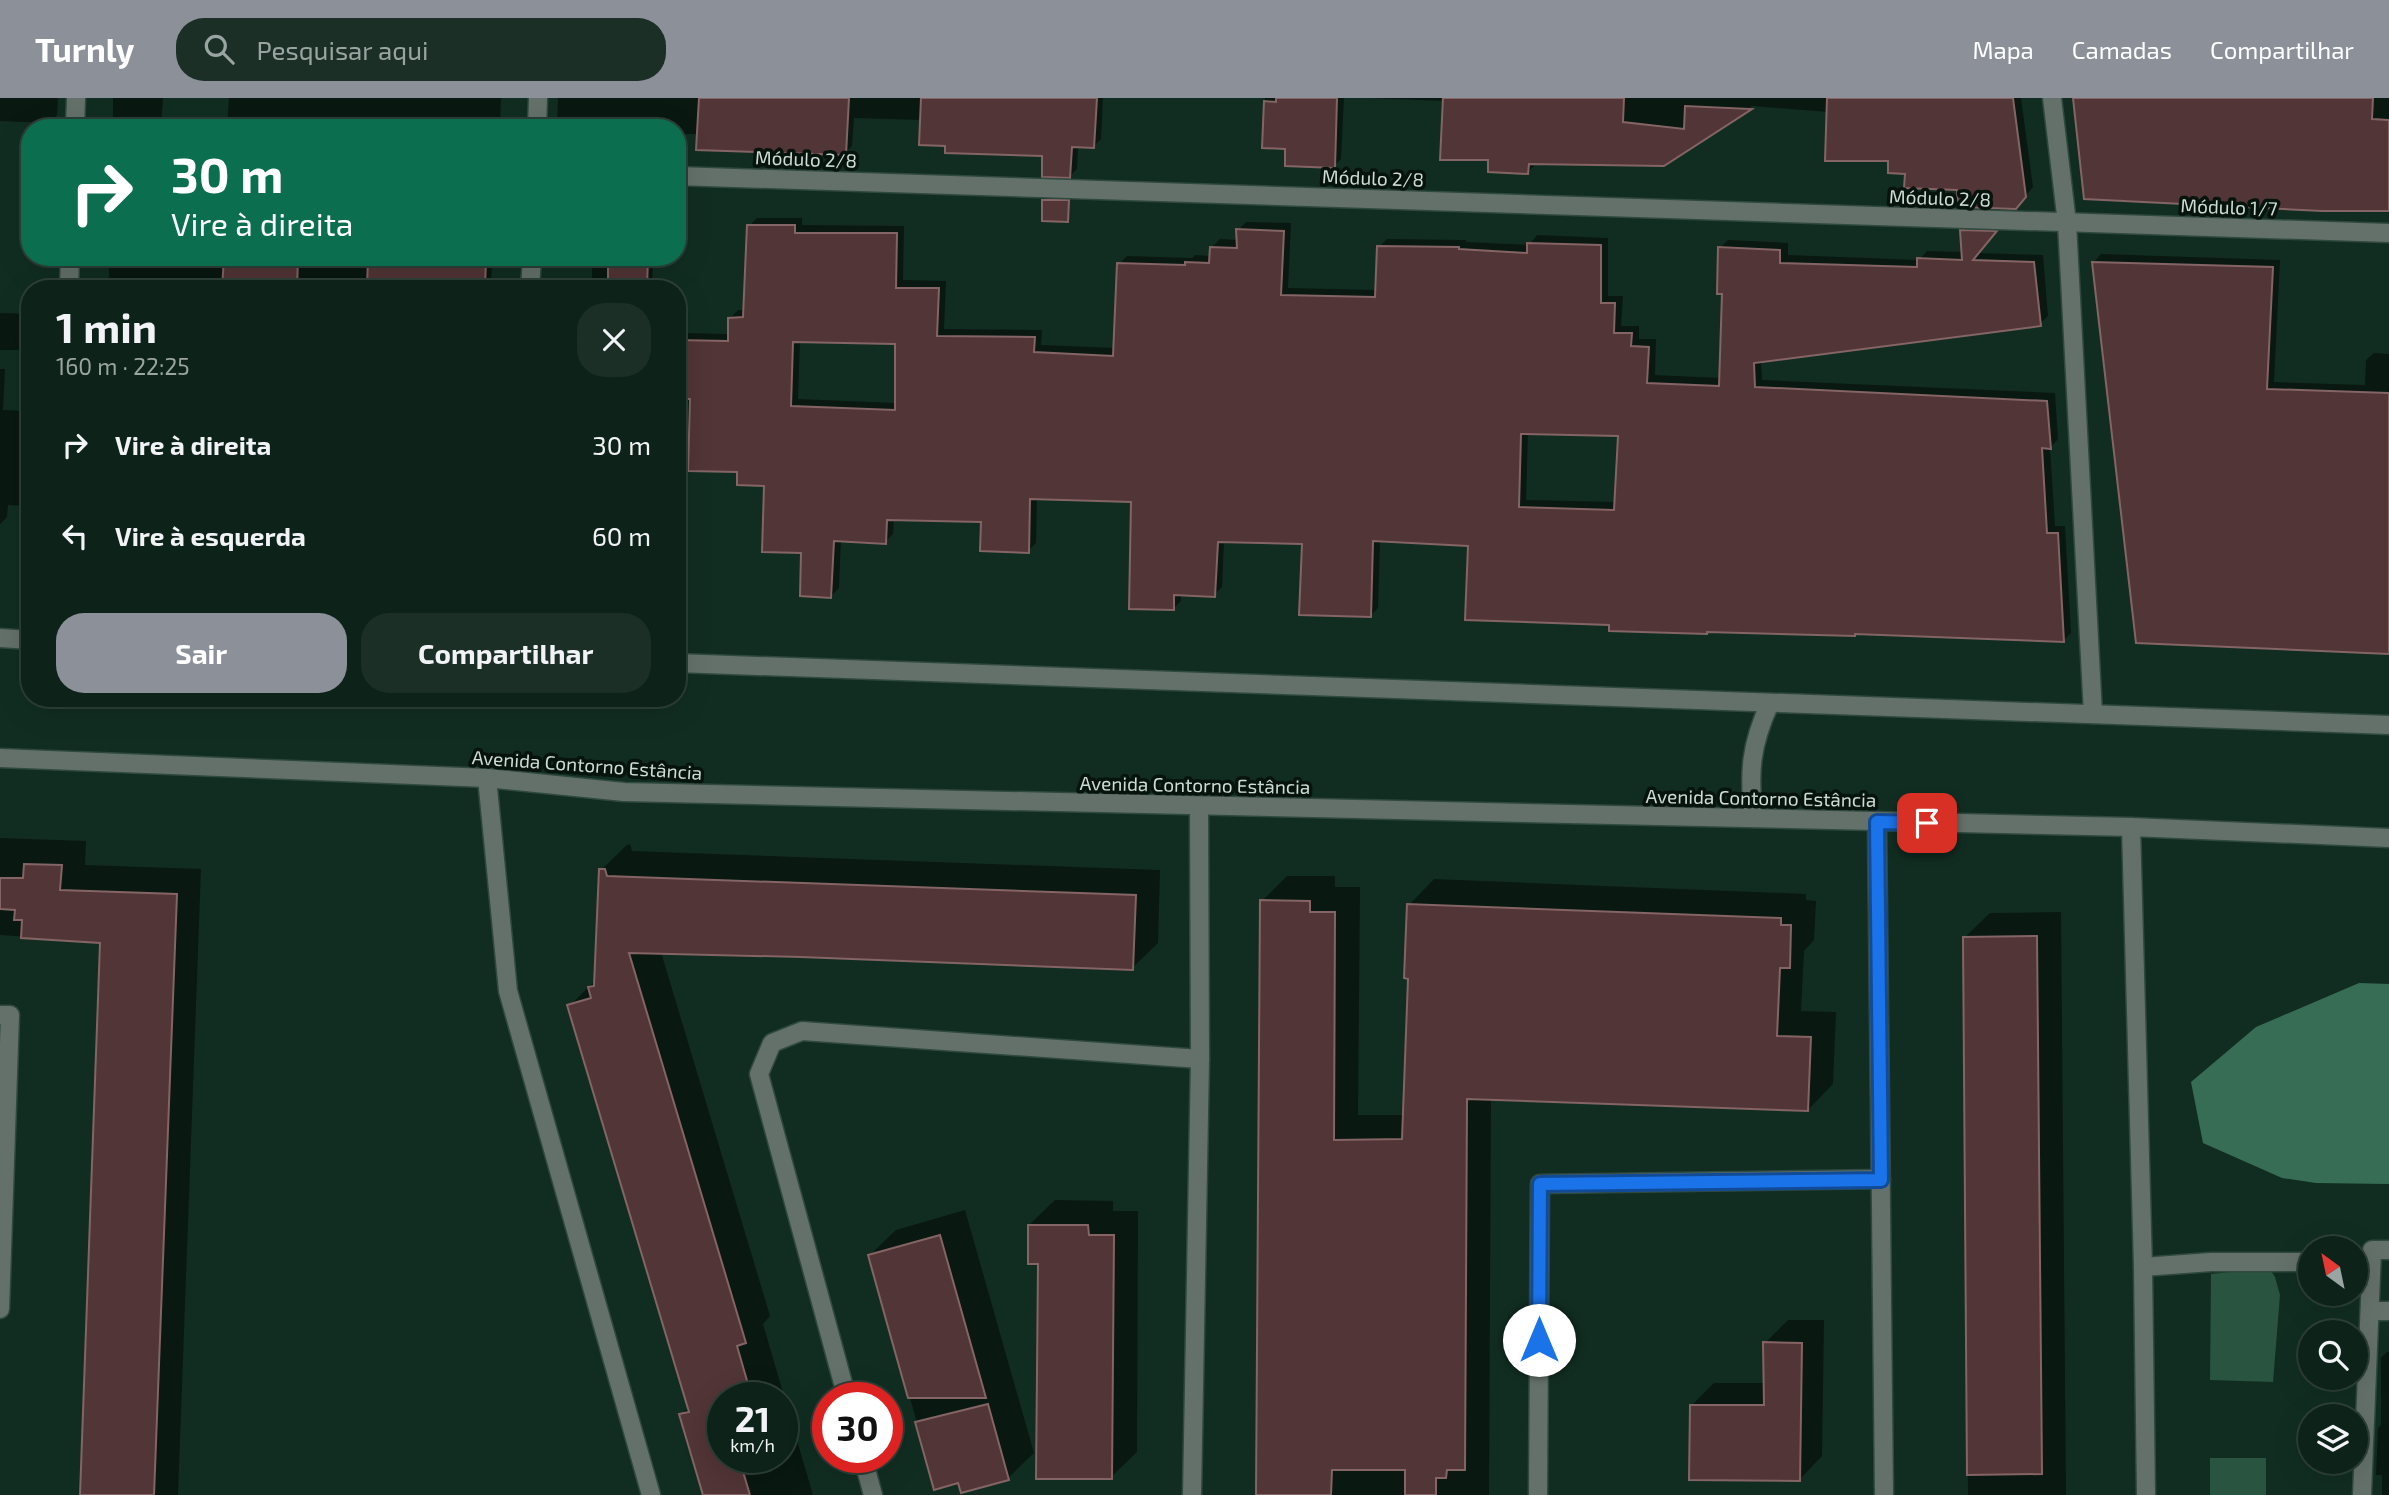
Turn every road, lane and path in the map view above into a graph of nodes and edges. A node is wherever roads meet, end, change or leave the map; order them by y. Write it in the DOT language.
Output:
graph roads {
  1 [pos="76,98"];
  2 [pos="538,98"];
  3 [pos="2052,98"];
  4 [pos="75,119"];
  5 [pos="537,119"];
  6 [pos="686,176"];
  7 [pos="2067,223"];
  8 [pos="2389,233"];
  9 [pos="0,638"];
  10 [pos="21,639"];
  11 [pos="686,663"];
  12 [pos="1770,703"];
  13 [pos="2093,714"];
  14 [pos="2389,725"];
  15 [pos="0,758"];
  16 [pos="486,778"];
  17 [pos="1199,806"];
  18 [pos="1754,818"];
  19 [pos="1877,822"];
  20 [pos="2131,827"];
  21 [pos="2389,838"];
  22 [pos="0,1015"];
  23 [pos="1200,1059"];
  24 [pos="1881,1180"];
  25 [pos="2389,1250"];
  26 [pos="2368,1256"];
  27 [pos="2298,1262"];
  28 [pos="2143,1267"];
  29 [pos="2368,1295"];
  30 [pos="0,1309"];
  31 [pos="2370,1311"];
  32 [pos="2389,1311"];
  33 [pos="843,1382"];
  34 [pos="867,1473"];
  35 [pos="651,1495"];
  36 [pos="873,1495"];
  37 [pos="1192,1495"];
  38 [pos="1538,1495"];
  39 [pos="1884,1495"];
  40 [pos="2146,1495"];
  41 [pos="2362,1495"];
  1 -- 4 [label="street"];
  2 -- 5 [label="street"];
  3 -- 7 [label="street"];
  6 -- 7 [label="street, Módulo 2/8"];
  7 -- 8 [label="street, Módulo 1/7"];
  7 -- 13 [label="street"];
  9 -- 10 [label="street"];
  11 -- 12 [label="street"];
  12 -- 13 [label="street"];
  12 -- 18 [label="street"];
  13 -- 14 [label="street"];
  15 -- 16 [label="street, Avenida Contorno Estância"];
  16 -- 17 [label="street, Avenida Contorno Estância"];
  16 -- 35 [label="street"];
  17 -- 18 [label="street, Avenida Contorno Estância"];
  17 -- 23 [label="street"];
  18 -- 19 [label="street, Avenida Contorno Estância"];
  19 -- 20 [label="street, Avenida Contorno Estância"];
  19 -- 24 [label="street"];
  20 -- 21 [label="street, Avenida Contorno Estância"];
  20 -- 28 [label="street"];
  22 -- 30 [label="street"];
  23 -- 33 [label="street"];
  23 -- 37 [label="street"];
  24 -- 38 [label="street"];
  24 -- 39 [label="street"];
  25 -- 26 [label="street"];
  27 -- 28 [label="street"];
  28 -- 40 [label="street"];
  29 -- 31 [label="street"];
  31 -- 32 [label="street"];
  31 -- 41 [label="street"];
  34 -- 36 [label="street"];
}
